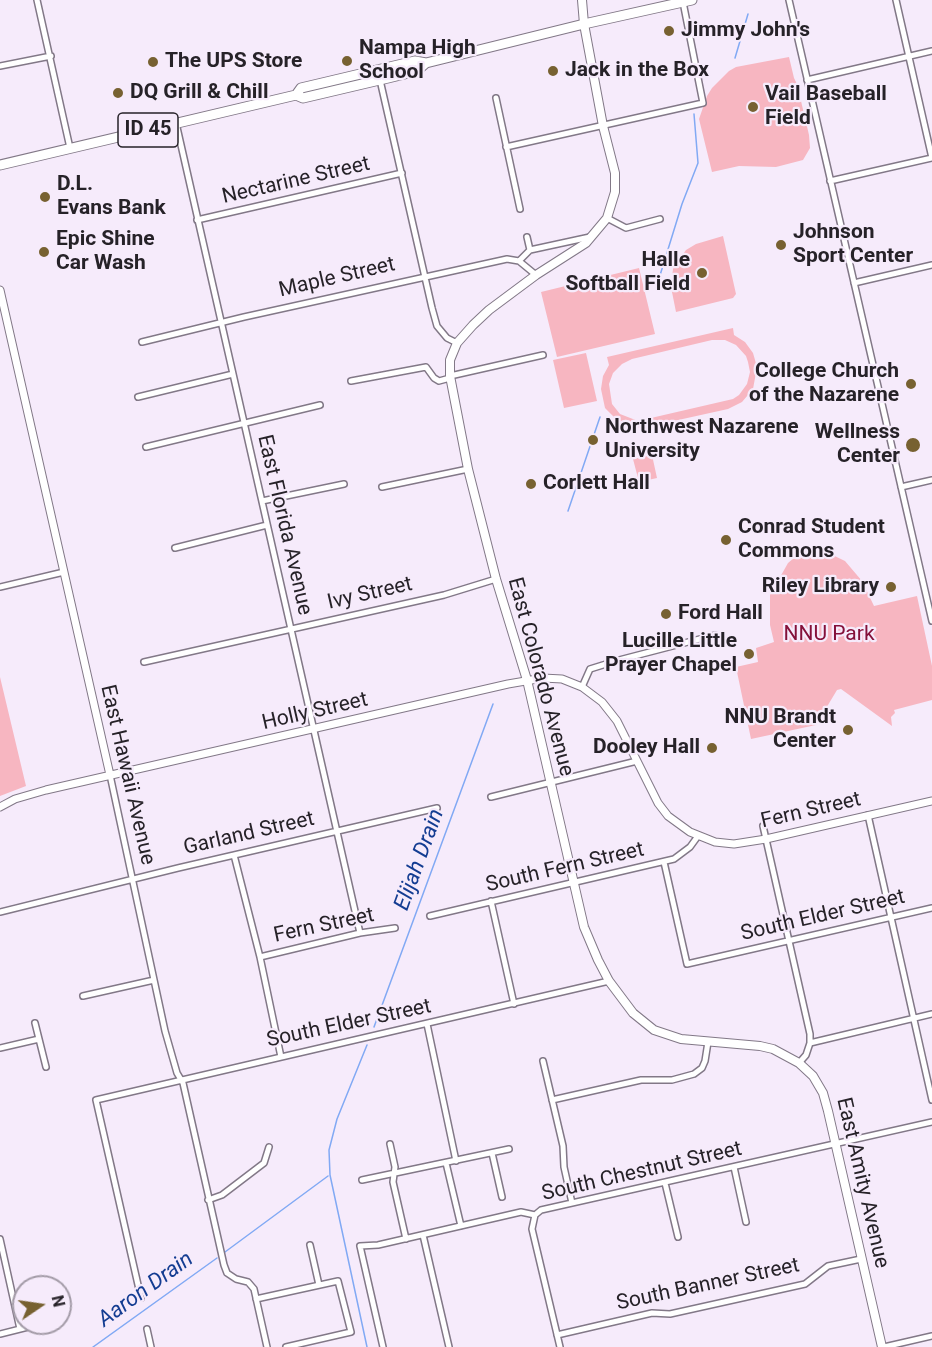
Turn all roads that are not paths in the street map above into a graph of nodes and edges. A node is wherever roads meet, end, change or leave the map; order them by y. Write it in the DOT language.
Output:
graph roads {
  1 [pos="37,0"];
  2 [pos="582,0"];
  3 [pos="789,0"];
  4 [pos="896,0"];
  5 [pos="687,1"];
  6 [pos="584,24"];
  7 [pos="932,51"];
  8 [pos="51,56"];
  9 [pos="909,56"];
  10 [pos="426,63"];
  11 [pos="0,66"];
  12 [pos="380,80"];
  13 [pos="807,80"];
  14 [pos="296,95"];
  15 [pos="496,98"];
  16 [pos="177,123"];
  17 [pos="603,126"];
  18 [pos="506,147"];
  19 [pos="70,148"];
  20 [pos="932,158"];
  21 [pos="0,165"];
  22 [pos="402,173"];
  23 [pos="830,181"];
  24 [pos="520,209"];
  25 [pos="607,218"];
  26 [pos="660,219"];
  27 [pos="197,220"];
  28 [pos="527,237"];
  29 [pos="591,237"];
  30 [pos="530,250"];
  31 [pos="519,261"];
  32 [pos="932,265"];
  33 [pos="536,275"];
  34 [pos="425,277"];
  35 [pos="854,283"];
  36 [pos="0,290"];
  37 [pos="221,323"];
  38 [pos="142,342"];
  39 [pos="457,344"];
  40 [pos="543,355"];
  41 [pos="233,374"];
  42 [pos="450,377"];
  43 [pos="351,381"];
  44 [pos="138,397"];
  45 [pos="320,405"];
  46 [pos="243,424"];
  47 [pos="146,447"];
  48 [pos="468,468"];
  49 [pos="932,480"];
  50 [pos="344,484"];
  51 [pos="901,487"];
  52 [pos="382,488"];
  53 [pos="262,501"];
  54 [pos="267,525"];
  55 [pos="175,548"];
  56 [pos="64,572"];
  57 [pos="496,579"];
  58 [pos="932,586"];
  59 [pos="0,587"];
  60 [pos="924,588"];
  61 [pos="932,621"];
  62 [pos="291,629"];
  63 [pos="715,635"];
  64 [pos="144,662"];
  65 [pos="526,680"];
  66 [pos="582,687"];
  67 [pos="314,729"];
  68 [pos="637,761"];
  69 [pos="110,775"];
  70 [pos="550,782"];
  71 [pos="491,797"];
  72 [pos="932,801"];
  73 [pos="0,807"];
  74 [pos="437,808"];
  75 [pos="867,815"];
  76 [pos="762,826"];
  77 [pos="336,830"];
  78 [pos="698,836"];
  79 [pos="766,839"];
  80 [pos="234,855"];
  81 [pos="664,862"];
  82 [pos="134,879"];
  83 [pos="573,882"];
  84 [pos="491,902"];
  85 [pos="932,908"];
  86 [pos="0,912"];
  87 [pos="430,916"];
  88 [pos="891,917"];
  89 [pos="395,928"];
  90 [pos="360,933"];
  91 [pos="788,941"];
  92 [pos="260,957"];
  93 [pos="154,980"];
  94 [pos="609,981"];
  95 [pos="83,996"];
  96 [pos="514,1004"];
  97 [pos="932,1014"];
  98 [pos="914,1018"];
  99 [pos="35,1023"];
  100 [pos="427,1024"];
  101 [pos="39,1039"];
  102 [pos="708,1042"];
  103 [pos="810,1042"];
  104 [pos="0,1048"];
  105 [pos="281,1057"];
  106 [pos="543,1061"];
  107 [pos="800,1063"];
  108 [pos="46,1067"];
  109 [pos="181,1079"];
  110 [pos="552,1100"];
  111 [pos="932,1100"];
  112 [pos="932,1122"];
  113 [pos="390,1144"];
  114 [pos="836,1144"];
  115 [pos="269,1147"];
  116 [pos="509,1149"];
  117 [pos="492,1153"];
  118 [pos="456,1161"];
  119 [pos="446,1163"];
  120 [pos="734,1167"];
  121 [pos="394,1174"];
  122 [pos="362,1180"];
  123 [pos="665,1183"];
  124 [pos="502,1197"];
  125 [pos="208,1200"];
  126 [pos="572,1203"];
  127 [pos="535,1215"];
  128 [pos="746,1222"];
  129 [pos="461,1226"];
  130 [pos="423,1235"];
  131 [pos="678,1237"];
  132 [pos="0,1239"];
  133 [pos="406,1239"];
  134 [pos="310,1245"];
  135 [pos="1,1248"];
  136 [pos="861,1259"];
  137 [pos="319,1285"];
  138 [pos="12,1295"];
  139 [pos="141,1298"];
  140 [pos="256,1299"];
  141 [pos="147,1329"];
  142 [pos="557,1335"];
  143 [pos="932,1336"];
  144 [pos="151,1347"];
  145 [pos="267,1347"];
  146 [pos="286,1347"];
  147 [pos="383,1347"];
  148 [pos="449,1347"];
  149 [pos="560,1347"];
  150 [pos="883,1347"];
  1 -- 8 [label="street"];
  2 -- 6 [label="main road"];
  3 -- 13 [label="street"];
  4 -- 9 [label="street"];
  5 -- 6 [label="main road, ID 45"];
  5 -- 17 [label="street"];
  6 -- 10 [label="main road, ID 45"];
  6 -- 17 [label="main road"];
  7 -- 9 [label="street"];
  8 -- 11 [label="street"];
  8 -- 19 [label="street"];
  9 -- 13 [label="street"];
  9 -- 20 [label="street"];
  10 -- 12 [label="main road, ID 45"];
  10 -- 14 [label="main road, ID 45"];
  12 -- 14 [label="main road, ID 45"];
  12 -- 22 [label="street"];
  13 -- 23 [label="street"];
  14 -- 16 [label="main road, ID 45"];
  15 -- 18 [label="street"];
  16 -- 19 [label="main road, ID 45"];
  16 -- 27 [label="street, East Florida Avenue"];
  17 -- 18 [label="street"];
  17 -- 25 [label="main road"];
  18 -- 24 [label="street"];
  19 -- 21 [label="main road, ID 45"];
  20 -- 23 [label="street"];
  22 -- 27 [label="street, Nectarine Street"];
  22 -- 34 [label="street"];
  23 -- 35 [label="street"];
  25 -- 26 [label="street"];
  25 -- 29 [label="main road"];
  27 -- 37 [label="street, East Florida Avenue"];
  28 -- 30 [label="street"];
  29 -- 30 [label="street"];
  29 -- 33 [label="main road"];
  30 -- 31 [label="street"];
  31 -- 33 [label="street"];
  31 -- 34 [label="street, Maple Street"];
  32 -- 35 [label="street"];
  33 -- 39 [label="main road"];
  34 -- 37 [label="street, Maple Street"];
  34 -- 39 [label="street"];
  35 -- 51 [label="street"];
  36 -- 56 [label="street, East Hawaii Avenue"];
  37 -- 38 [label="street, Maple Street"];
  37 -- 41 [label="street, East Florida Avenue"];
  39 -- 42 [label="main road"];
  40 -- 42 [label="street"];
  41 -- 44 [label="street"];
  41 -- 46 [label="street, East Florida Avenue"];
  42 -- 43 [label="street"];
  42 -- 48 [label="main road, East Colorado Avenue"];
  45 -- 46 [label="street"];
  46 -- 47 [label="street"];
  46 -- 53 [label="street, East Florida Avenue"];
  48 -- 52 [label="street"];
  48 -- 57 [label="main road, East Colorado Avenue"];
  49 -- 51 [label="street"];
  50 -- 53 [label="street"];
  51 -- 60 [label="street"];
  53 -- 54 [label="street, East Florida Avenue"];
  54 -- 55 [label="street"];
  54 -- 62 [label="street, East Florida Avenue"];
  56 -- 59 [label="street"];
  56 -- 69 [label="street, East Hawaii Avenue"];
  57 -- 62 [label="street, Ivy Street"];
  57 -- 65 [label="main road, East Colorado Avenue"];
  58 -- 60 [label="street"];
  60 -- 61 [label="street"];
  62 -- 64 [label="street, Ivy Street"];
  62 -- 67 [label="street, East Florida Avenue"];
  63 -- 66 [label="street"];
  65 -- 66 [label="street, Holly Street"];
  65 -- 67 [label="street, Holly Street"];
  65 -- 70 [label="main road, East Colorado Avenue"];
  66 -- 68 [label="street, Fern Street"];
  67 -- 69 [label="street, Holly Street"];
  67 -- 77 [label="street, East Florida Avenue"];
  68 -- 70 [label="street"];
  68 -- 78 [label="street, Fern Street"];
  69 -- 73 [label="street, Holly Street"];
  69 -- 82 [label="street, East Hawaii Avenue"];
  70 -- 71 [label="street"];
  70 -- 83 [label="main road, East Colorado Avenue"];
  72 -- 75 [label="street, Fern Street"];
  74 -- 77 [label="street, Garland Street"];
  75 -- 79 [label="street, Fern Street"];
  75 -- 88 [label="street"];
  76 -- 79 [label="street"];
  77 -- 80 [label="street, Garland Street"];
  77 -- 90 [label="street, East Florida Avenue"];
  78 -- 79 [label="street, Fern Street"];
  78 -- 81 [label="street, South Fern Street"];
  79 -- 91 [label="street"];
  80 -- 82 [label="street, Garland Street"];
  80 -- 92 [label="street"];
  81 -- 83 [label="street, South Fern Street"];
  81 -- 91 [label="street, South Elder Street"];
  82 -- 86 [label="street, Garland Street"];
  82 -- 93 [label="street, East Hawaii Avenue"];
  83 -- 84 [label="street, South Fern Street"];
  83 -- 94 [label="main road, East Colorado Avenue"];
  84 -- 87 [label="street, South Fern Street"];
  84 -- 96 [label="street"];
  85 -- 88 [label="street, South Elder Street"];
  88 -- 91 [label="street, South Elder Street"];
  88 -- 98 [label="street"];
  89 -- 90 [label="street, Fern Street"];
  90 -- 92 [label="street, Fern Street"];
  91 -- 103 [label="street"];
  92 -- 105 [label="street"];
  93 -- 95 [label="street"];
  93 -- 109 [label="street, East Hawaii Avenue"];
  94 -- 96 [label="street, South Elder Street"];
  94 -- 102 [label="main road, East Colorado Avenue"];
  96 -- 100 [label="street, South Elder Street"];
  97 -- 98 [label="street"];
  98 -- 103 [label="street"];
  98 -- 111 [label="street"];
  99 -- 101 [label="street"];
  100 -- 105 [label="street, South Elder Street"];
  100 -- 118 [label="street"];
  101 -- 104 [label="street"];
  101 -- 108 [label="street"];
  102 -- 107 [label="main road, East Colorado Avenue"];
  102 -- 110 [label="street"];
  103 -- 107 [label="street"];
  105 -- 109 [label="street, South Elder Street"];
  106 -- 110 [label="street"];
  107 -- 114 [label="main road, East Amity Avenue"];
  109 -- 125 [label="street, East Hawaii Avenue"];
  109 -- 139 [label="street, South Elder Street"];
  110 -- 126 [label="street"];
  112 -- 114 [label="street, South Chestnut Street"];
  113 -- 121 [label="street"];
  114 -- 120 [label="street, South Chestnut Street"];
  114 -- 136 [label="main road, East Amity Avenue"];
  115 -- 125 [label="street"];
  116 -- 117 [label="street"];
  117 -- 118 [label="street"];
  117 -- 124 [label="street"];
  118 -- 119 [label="street"];
  119 -- 121 [label="street"];
  119 -- 129 [label="street"];
  120 -- 123 [label="street, South Chestnut Street"];
  120 -- 128 [label="street"];
  121 -- 122 [label="street"];
  121 -- 133 [label="street"];
  123 -- 126 [label="street, South Chestnut Street"];
  123 -- 131 [label="street"];
  125 -- 140 [label="street, East Hawaii Avenue"];
  126 -- 127 [label="street, South Chestnut Street"];
  127 -- 129 [label="street, South Chestnut Street"];
  127 -- 142 [label="street"];
  129 -- 130 [label="street, South Chestnut Street"];
  130 -- 133 [label="street, South Chestnut Street"];
  130 -- 148 [label="street"];
  132 -- 135 [label="street"];
  133 -- 147 [label="street, South Chestnut Street"];
  134 -- 137 [label="street"];
  135 -- 138 [label="street"];
  136 -- 142 [label="street, South Banner Street"];
  136 -- 150 [label="main road, East Amity Avenue"];
  137 -- 140 [label="street"];
  137 -- 146 [label="street"];
  140 -- 145 [label="street"];
  141 -- 144 [label="street"];
  142 -- 149 [label="street"];
  143 -- 150 [label="street"];
}
